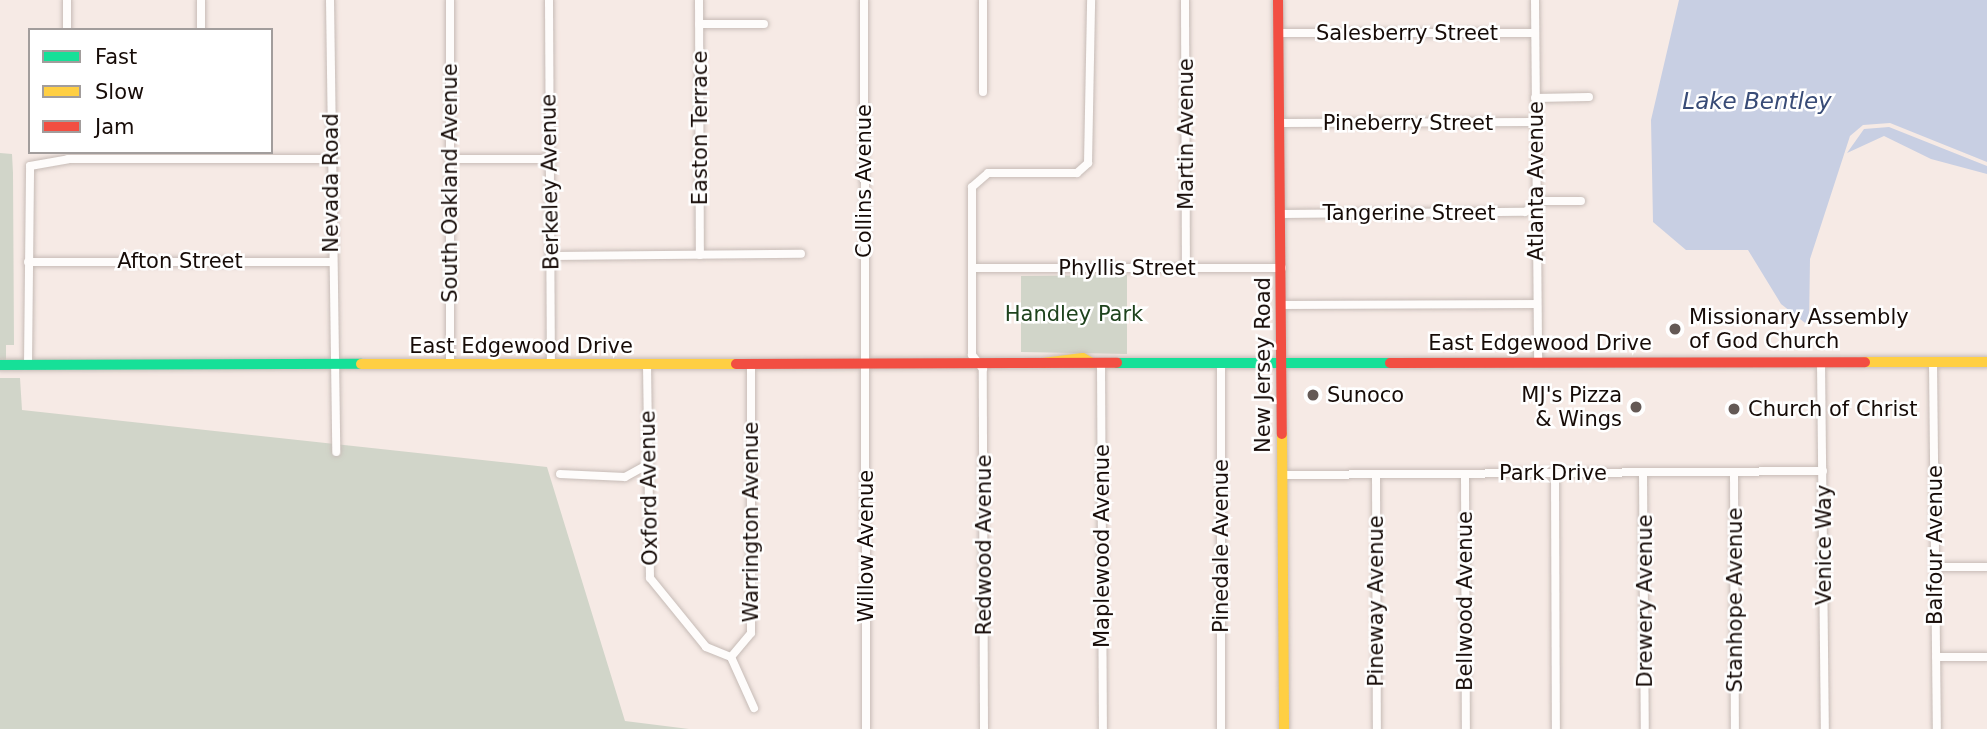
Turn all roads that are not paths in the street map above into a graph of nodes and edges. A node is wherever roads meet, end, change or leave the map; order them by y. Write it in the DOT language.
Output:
graph roads {
  1 [pos="67,0"];
  2 [pos="201,0"];
  3 [pos="330,0"];
  4 [pos="450,0"];
  5 [pos="549,0"];
  6 [pos="699,0"];
  7 [pos="864,0"];
  8 [pos="983,0"];
  9 [pos="1091,0"];
  10 [pos="1185,0"];
  11 [pos="1278,0"];
  12 [pos="1535,0"];
  13 [pos="699,23"];
  14 [pos="764,23"];
  15 [pos="67,28"];
  16 [pos="201,28"];
  17 [pos="1279,33"];
  18 [pos="1535,33"];
  19 [pos="984,92"];
  20 [pos="1589,97"];
  21 [pos="1535,98"];
  22 [pos="1535,122"];
  23 [pos="1280,123"];
  24 [pos="68,155"];
  25 [pos="201,155"];
  26 [pos="331,159"];
  27 [pos="450,159"];
  28 [pos="550,159"];
  29 [pos="1581,201"];
  30 [pos="1536,209"];
  31 [pos="1281,214"];
  32 [pos="801,254"];
  33 [pos="700,255"];
  34 [pos="551,256"];
  35 [pos="28,262"];
  36 [pos="331,262"];
  37 [pos="972,268"];
  38 [pos="1186,268"];
  39 [pos="1282,268"];
  40 [pos="1537,304"];
  41 [pos="1283,305"];
  42 [pos="865,362"];
  43 [pos="1538,362"];
  44 [pos="1821,362"];
  45 [pos="1933,362"];
  46 [pos="1987,362"];
  47 [pos="751,363"];
  48 [pos="1097,363"];
  49 [pos="1221,363"];
  50 [pos="1282,363"];
  51 [pos="978,364"];
  52 [pos="0,365"];
  53 [pos="28,365"];
  54 [pos="450,365"];
  55 [pos="551,365"];
  56 [pos="647,365"];
  57 [pos="331,366"];
  58 [pos="336,452"];
  59 [pos="648,464"];
  60 [pos="1823,471"];
  61 [pos="1643,472"];
  62 [pos="1734,472"];
  63 [pos="560,474"];
  64 [pos="1376,474"];
  65 [pos="1465,474"];
  66 [pos="1555,474"];
  67 [pos="1283,475"];
  68 [pos="1935,567"];
  69 [pos="1987,567"];
  70 [pos="731,657"];
  71 [pos="1936,657"];
  72 [pos="1987,657"];
  73 [pos="754,708"];
  74 [pos="866,729"];
  75 [pos="984,729"];
  76 [pos="1102,729"];
  77 [pos="1221,729"];
  78 [pos="1284,729"];
  79 [pos="1377,729"];
  80 [pos="1466,729"];
  81 [pos="1556,729"];
  82 [pos="1645,729"];
  83 [pos="1735,729"];
  84 [pos="1825,729"];
  85 [pos="1937,729"];
  1 -- 15 [label="street"];
  2 -- 16 [label="street"];
  3 -- 26 [label="street, Nevada Road"];
  4 -- 27 [label="street, South Oakland Avenue"];
  5 -- 28 [label="street, Berkeley Avenue"];
  6 -- 13 [label="street, Easton Terrace"];
  7 -- 42 [label="street, Collins Avenue"];
  8 -- 19 [label="street"];
  9 -- 37 [label="street, Redwood Avenue"];
  10 -- 38 [label="street, Martin Avenue"];
  11 -- 17 [label="street, New Jersey Road"];
  12 -- 18 [label="street, Atlanta Avenue"];
  13 -- 14 [label="street"];
  13 -- 33 [label="street, Easton Terrace"];
  17 -- 18 [label="street, Salesberry Street"];
  17 -- 23 [label="street, New Jersey Road"];
  18 -- 21 [label="street, Atlanta Avenue"];
  20 -- 21 [label="street"];
  21 -- 22 [label="street, Atlanta Avenue"];
  22 -- 23 [label="street, Pineberry Street"];
  22 -- 30 [label="street, Atlanta Avenue"];
  23 -- 31 [label="street, New Jersey Road"];
  24 -- 25 [label="street"];
  24 -- 35 [label="street"];
  25 -- 26 [label="street"];
  26 -- 36 [label="street, Nevada Road"];
  27 -- 28 [label="street"];
  27 -- 54 [label="street, South Oakland Avenue"];
  28 -- 34 [label="street, Berkeley Avenue"];
  29 -- 30 [label="street, Tangerine Street"];
  30 -- 31 [label="street, Tangerine Street"];
  30 -- 40 [label="street, Atlanta Avenue"];
  31 -- 39 [label="street, New Jersey Road"];
  32 -- 33 [label="street"];
  33 -- 34 [label="street"];
  34 -- 55 [label="street, Berkeley Avenue"];
  35 -- 36 [label="street, Afton Street"];
  35 -- 53 [label="street"];
  36 -- 57 [label="street, Nevada Road"];
  37 -- 38 [label="street, Phyllis Street"];
  37 -- 51 [label="street, Redwood Avenue"];
  38 -- 39 [label="street, Phyllis Street"];
  39 -- 41 [label="street, New Jersey Road"];
  40 -- 41 [label="street"];
  40 -- 43 [label="street, Atlanta Avenue"];
  41 -- 50 [label="street, New Jersey Road"];
  42 -- 47 [label="street, East Edgewood Drive"];
  42 -- 51 [label="street, East Edgewood Drive"];
  42 -- 74 [label="street, Willow Avenue"];
  43 -- 44 [label="street, East Edgewood Drive"];
  43 -- 50 [label="street, East Edgewood Drive"];
  44 -- 45 [label="street, East Edgewood Drive"];
  44 -- 60 [label="street, Venice Way"];
  45 -- 46 [label="street, East Edgewood Drive"];
  45 -- 68 [label="street, Balfour Avenue"];
  47 -- 56 [label="street, East Edgewood Drive"];
  47 -- 70 [label="street, Warrington Avenue"];
  48 -- 49 [label="street, East Edgewood Drive"];
  48 -- 51 [label="street, East Edgewood Drive"];
  48 -- 76 [label="street, Maplewood Avenue"];
  49 -- 50 [label="street, East Edgewood Drive"];
  49 -- 77 [label="street, Pinedale Avenue"];
  50 -- 67 [label="street, New Jersey Road"];
  51 -- 75 [label="street, Redwood Avenue"];
  52 -- 53 [label="street, East Edgewood Drive"];
  53 -- 57 [label="street, East Edgewood Drive"];
  54 -- 55 [label="street, East Edgewood Drive"];
  54 -- 57 [label="street, East Edgewood Drive"];
  55 -- 56 [label="street, East Edgewood Drive"];
  56 -- 59 [label="street, Oxford Avenue"];
  57 -- 58 [label="street, Nevada Road"];
  59 -- 63 [label="street"];
  59 -- 70 [label="street, Oxford Avenue"];
  60 -- 62 [label="street, Park Drive"];
  60 -- 84 [label="street, Venice Way"];
  61 -- 62 [label="street, Park Drive"];
  61 -- 66 [label="street, Park Drive"];
  61 -- 82 [label="street, Drewery Avenue"];
  62 -- 83 [label="street, Stanhope Avenue"];
  64 -- 65 [label="street, Park Drive"];
  64 -- 67 [label="street, Park Drive"];
  64 -- 79 [label="street, Pineway Avenue"];
  65 -- 66 [label="street, Park Drive"];
  65 -- 80 [label="street, Bellwood Avenue"];
  66 -- 81 [label="street"];
  67 -- 78 [label="street, New Jersey Road"];
  68 -- 69 [label="street"];
  68 -- 71 [label="street, Balfour Avenue"];
  70 -- 73 [label="street"];
  71 -- 72 [label="street"];
  71 -- 85 [label="street, Balfour Avenue"];
}
